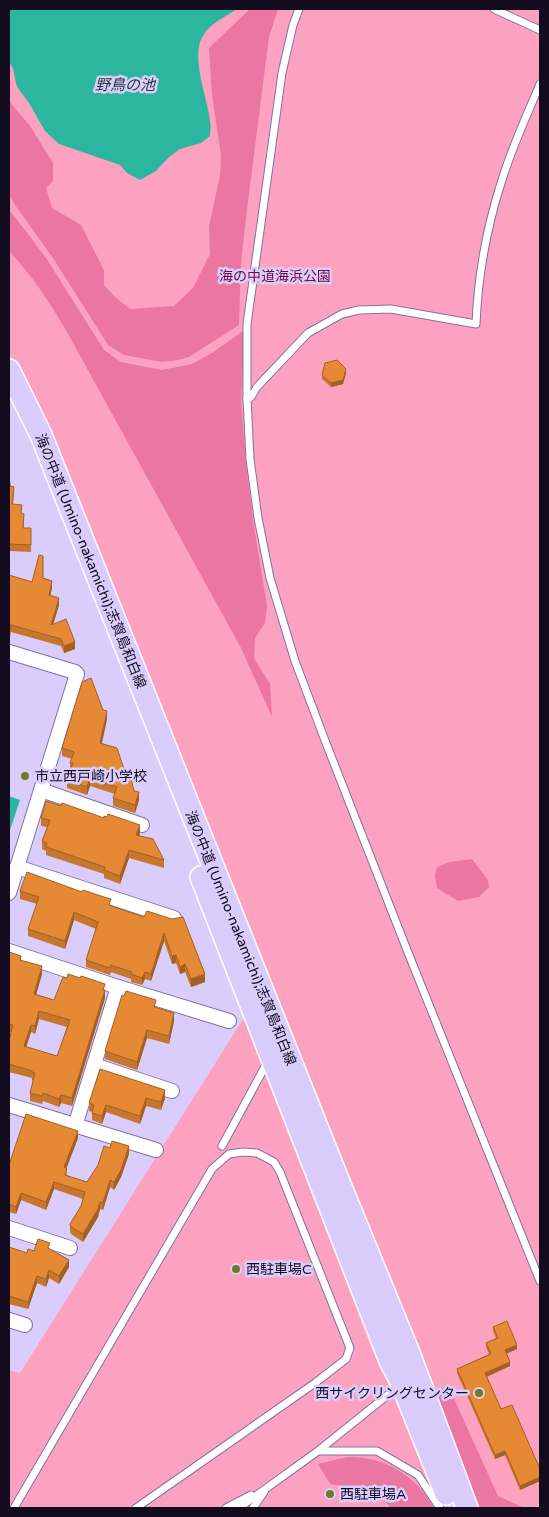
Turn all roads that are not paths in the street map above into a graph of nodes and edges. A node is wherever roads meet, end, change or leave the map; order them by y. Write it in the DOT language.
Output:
graph roads {
  1 [pos="299,9"];
  2 [pos="494,9"];
  3 [pos="540,30"];
  4 [pos="540,84"];
  5 [pos="9,370"];
  6 [pos="247,400"];
  7 [pos="9,401"];
  8 [pos="9,652"];
  9 [pos="41,790"];
  10 [pos="142,825"];
  11 [pos="17,867"];
  12 [pos="9,893"];
  13 [pos="174,918"];
  14 [pos="9,951"];
  15 [pos="118,987"];
  16 [pos="229,1021"];
  17 [pos="271,1056"];
  18 [pos="94,1065"];
  19 [pos="172,1091"];
  20 [pos="9,1105"];
  21 [pos="75,1126"];
  22 [pos="222,1146"];
  23 [pos="156,1150"];
  24 [pos="9,1228"];
  25 [pos="70,1248"];
  26 [pos="540,1281"];
  27 [pos="9,1320"];
  28 [pos="25,1325"];
  29 [pos="402,1373"];
  30 [pos="318,1451"];
  31 [pos="267,1487"];
  32 [pos="14,1508"];
  33 [pos="136,1508"];
  34 [pos="226,1508"];
  35 [pos="239,1508"];
  36 [pos="253,1508"];
  37 [pos="440,1508"];
  38 [pos="452,1508"];
  39 [pos="467,1508"];
  1 -- 6 [label="lane"];
  2 -- 3 [label="lane"];
  4 -- 6 [label="lane"];
  5 -- 39 [label="main road, 海の中道 (Umino-nakamichi);志賀島和白線"];
  6 -- 26 [label="lane"];
  7 -- 17 [label="main road, 海の中道 (Umino-nakamichi);志賀島和白線"];
  8 -- 9 [label="street"];
  9 -- 10 [label="street"];
  9 -- 11 [label="street"];
  11 -- 12 [label="street"];
  11 -- 13 [label="street"];
  14 -- 15 [label="street"];
  15 -- 16 [label="street"];
  15 -- 18 [label="street"];
  17 -- 22 [label="lane"];
  17 -- 29 [label="main road, 海の中道 (Umino-nakamichi);志賀島和白線"];
  18 -- 19 [label="street"];
  18 -- 21 [label="street"];
  20 -- 21 [label="street"];
  21 -- 23 [label="street"];
  24 -- 25 [label="street"];
  27 -- 28 [label="street"];
  29 -- 30 [label="lane"];
  29 -- 38 [label="main road, 海の中道 (Umino-nakamichi);志賀島和白線"];
  30 -- 31 [label="lane"];
  30 -- 37 [label="lane"];
  31 -- 34 [label="lane"];
  31 -- 35 [label="lane"];
  31 -- 36 [label="lane"];
  32 -- 33 [label="lane"];
}
